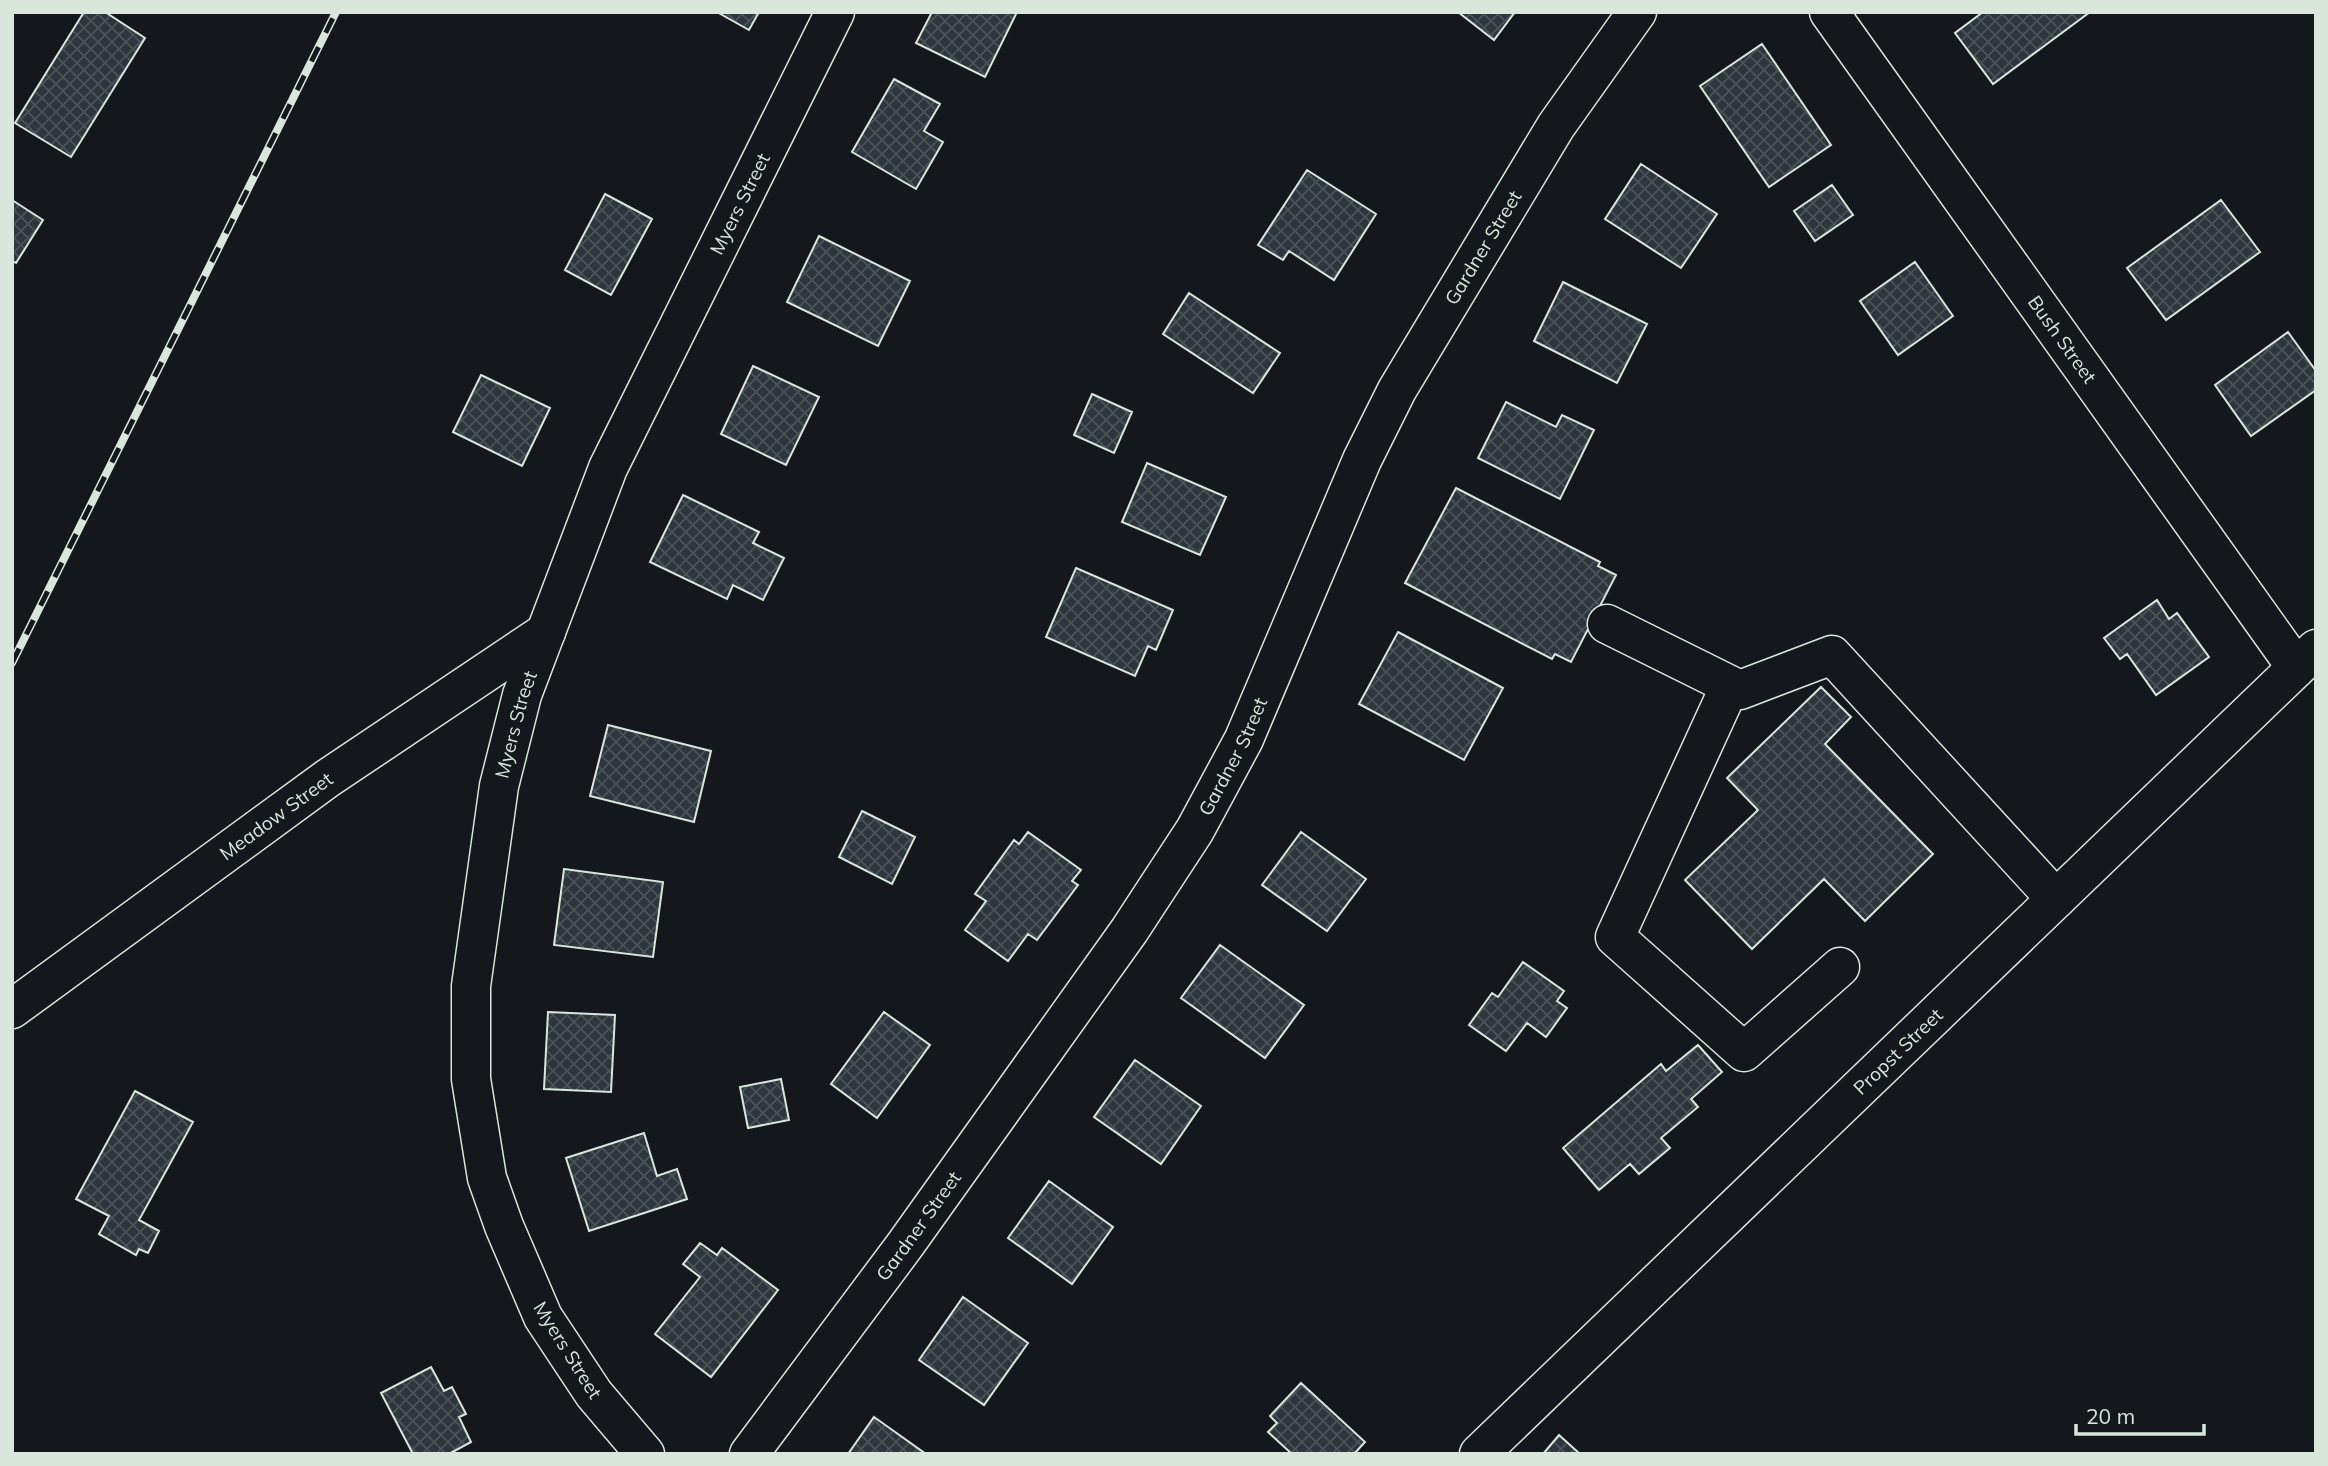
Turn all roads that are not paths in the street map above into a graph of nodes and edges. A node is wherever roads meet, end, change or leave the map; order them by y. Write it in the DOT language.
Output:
graph roads {
  1 [pos="835,12"];
  2 [pos="1637,12"];
  3 [pos="1829,12"];
  4 [pos="1608,624"];
  5 [pos="546,632"];
  6 [pos="2306,658"];
  7 [pos="1730,685"];
  8 [pos="2056,899"];
  9 [pos="1840,967"];
  10 [pos="12,1009"];
  11 [pos="645,1454"];
  12 [pos="749,1454"];
  13 [pos="1479,1454"];
  1 -- 5 [label="street, Myers Street"];
  2 -- 12 [label="street, Gardner Street"];
  3 -- 6 [label="street, Bush Street"];
  4 -- 7 [label="street"];
  5 -- 10 [label="street, Meadow Street"];
  5 -- 11 [label="street, Myers Street"];
  6 -- 8 [label="street, Propst Street"];
  7 -- 8 [label="street"];
  7 -- 9 [label="street"];
  8 -- 13 [label="street, Propst Street"];
}
